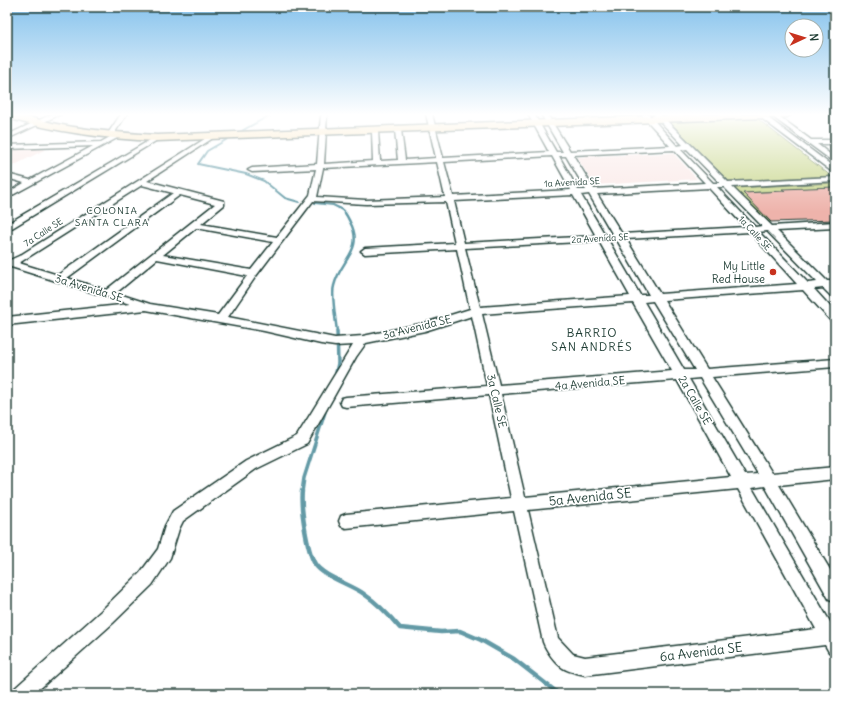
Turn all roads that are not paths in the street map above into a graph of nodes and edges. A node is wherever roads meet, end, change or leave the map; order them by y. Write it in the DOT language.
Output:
graph roads {
  1 [pos="97,147"];
  2 [pos="143,147"];
  3 [pos="196,147"];
  4 [pos="322,147"];
  5 [pos="376,147"];
  6 [pos="400,147"];
  7 [pos="437,147"];
  8 [pos="550,147"];
  9 [pos="563,147"];
  10 [pos="690,147"];
  11 [pos="801,147"];
  12 [pos="816,147"];
  13 [pos="676,148"];
  14 [pos="568,154"];
  15 [pos="555,155"];
  16 [pos="440,160"];
  17 [pos="835,161"];
  18 [pos="402,162"];
  19 [pos="377,163"];
  20 [pos="320,166"];
  21 [pos="252,170"];
  22 [pos="835,172"];
  23 [pos="7,176"];
  24 [pos="835,179"];
  25 [pos="140,182"];
  26 [pos="31,183"];
  27 [pos="726,184"];
  28 [pos="710,185"];
  29 [pos="591,191"];
  30 [pos="180,192"];
  31 [pos="576,192"];
  32 [pos="7,196"];
  33 [pos="311,199"];
  34 [pos="450,199"];
  35 [pos="194,225"];
  36 [pos="835,225"];
  37 [pos="7,228"];
  38 [pos="769,229"];
  39 [pos="752,230"];
  40 [pos="619,237"];
  41 [pos="602,238"];
  42 [pos="280,240"];
  43 [pos="461,246"];
  44 [pos="365,251"];
  45 [pos="155,256"];
  46 [pos="8,264"];
  47 [pos="253,274"];
  48 [pos="59,279"];
  49 [pos="830,285"];
  50 [pos="805,286"];
  51 [pos="108,294"];
  52 [pos="835,296"];
  53 [pos="656,297"];
  54 [pos="636,299"];
  55 [pos="149,307"];
  56 [pos="476,310"];
  57 [pos="835,318"];
  58 [pos="221,319"];
  59 [pos="7,321"];
  60 [pos="363,340"];
  61 [pos="835,363"];
  62 [pos="703,374"];
  63 [pos="680,376"];
  64 [pos="494,390"];
  65 [pos="346,402"];
  66 [pos="835,473"];
  67 [pos="768,480"];
  68 [pos="741,482"];
  69 [pos="520,504"];
  70 [pos="346,521"];
  71 [pos="835,593"];
  72 [pos="833,639"];
  73 [pos="568,662"];
  74 [pos="21,694"];
  1 -- 26 [label="street"];
  2 -- 37 [label="street"];
  3 -- 25 [label="street, 7a Calle SE"];
  4 -- 20 [label="street"];
  5 -- 19 [label="street"];
  6 -- 18 [label="street"];
  7 -- 16 [label="street, 3a Calle SE"];
  8 -- 15 [label="street, 2a Calle SE"];
  9 -- 14 [label="street, 2a Calle SE"];
  10 -- 13 [label="street"];
  10 -- 27 [label="street, 1a Calle SE"];
  11 -- 22 [label="street"];
  12 -- 17 [label="street"];
  13 -- 14 [label="street"];
  13 -- 28 [label="street, 1a Calle SE"];
  14 -- 15 [label="street"];
  14 -- 29 [label="street, 2a Calle SE"];
  15 -- 16 [label="street"];
  15 -- 31 [label="street, 2a Calle SE"];
  16 -- 18 [label="street"];
  16 -- 34 [label="street, 3a Calle SE"];
  18 -- 19 [label="street"];
  19 -- 20 [label="street"];
  20 -- 21 [label="street"];
  20 -- 33 [label="street"];
  23 -- 26 [label="street"];
  24 -- 27 [label="street, 1a Avenida SE"];
  25 -- 30 [label="street"];
  25 -- 46 [label="street, 7a Calle SE"];
  26 -- 32 [label="street"];
  27 -- 28 [label="street, 1a Avenida SE"];
  27 -- 38 [label="street, 1a Calle SE"];
  28 -- 29 [label="street, 1a Avenida SE"];
  28 -- 39 [label="street, 1a Calle SE"];
  29 -- 31 [label="street, 1a Avenida SE"];
  29 -- 40 [label="street, 2a Calle SE"];
  30 -- 35 [label="street"];
  30 -- 48 [label="street"];
  31 -- 34 [label="street, 1a Avenida SE"];
  31 -- 41 [label="street, 2a Calle SE"];
  33 -- 34 [label="street, 1a Avenida SE"];
  33 -- 42 [label="street"];
  34 -- 43 [label="street, 3a Calle SE"];
  35 -- 42 [label="street"];
  35 -- 45 [label="street"];
  36 -- 38 [label="street, 2a Avenida SE"];
  38 -- 39 [label="street, 2a Avenida SE"];
  38 -- 49 [label="street, 1a Calle SE"];
  39 -- 40 [label="street, 2a Avenida SE"];
  39 -- 50 [label="street, 1a Calle SE"];
  40 -- 41 [label="street, 2a Avenida SE"];
  40 -- 53 [label="street, 2a Calle SE"];
  41 -- 43 [label="street, 2a Avenida SE"];
  41 -- 54 [label="street, 2a Calle SE"];
  42 -- 47 [label="street"];
  43 -- 44 [label="street, 2a Avenida SE"];
  43 -- 56 [label="street, 3a Calle SE"];
  45 -- 47 [label="street"];
  45 -- 51 [label="street"];
  46 -- 48 [label="street, 3a Avenida SE"];
  47 -- 58 [label="street"];
  48 -- 51 [label="street, 3a Avenida SE"];
  49 -- 50 [label="street, 3a Avenida SE"];
  49 -- 52 [label="street, 1a Calle SE"];
  50 -- 53 [label="street, 3a Avenida SE"];
  50 -- 57 [label="street, 1a Calle SE"];
  51 -- 55 [label="street, 3a Avenida SE"];
  53 -- 54 [label="street, 3a Avenida SE"];
  53 -- 62 [label="street, 2a Calle SE"];
  54 -- 56 [label="street, 3a Avenida SE"];
  54 -- 63 [label="street, 2a Calle SE"];
  55 -- 58 [label="street, 3a Avenida SE"];
  55 -- 59 [label="street"];
  56 -- 60 [label="street, 3a Avenida SE"];
  56 -- 64 [label="street, 3a Calle SE"];
  58 -- 60 [label="street, 3a Avenida SE"];
  60 -- 74 [label="street"];
  61 -- 62 [label="street, 4a Avenida SE"];
  62 -- 63 [label="street, 4a Avenida SE"];
  62 -- 67 [label="street, 2a Calle SE"];
  63 -- 64 [label="street, 4a Avenida SE"];
  63 -- 68 [label="street, 2a Calle SE"];
  64 -- 65 [label="street, 4a Avenida SE"];
  64 -- 69 [label="street, 3a Calle SE"];
  66 -- 67 [label="street, 5a Avenida SE"];
  67 -- 68 [label="street, 5a Avenida SE"];
  67 -- 71 [label="street, 2a Calle SE"];
  68 -- 69 [label="street, 5a Avenida SE"];
  68 -- 72 [label="street, 2a Calle SE"];
  69 -- 70 [label="street, 5a Avenida SE"];
  69 -- 73 [label="street, 3a Calle SE"];
  72 -- 73 [label="street, 6a Avenida SE"];
}
